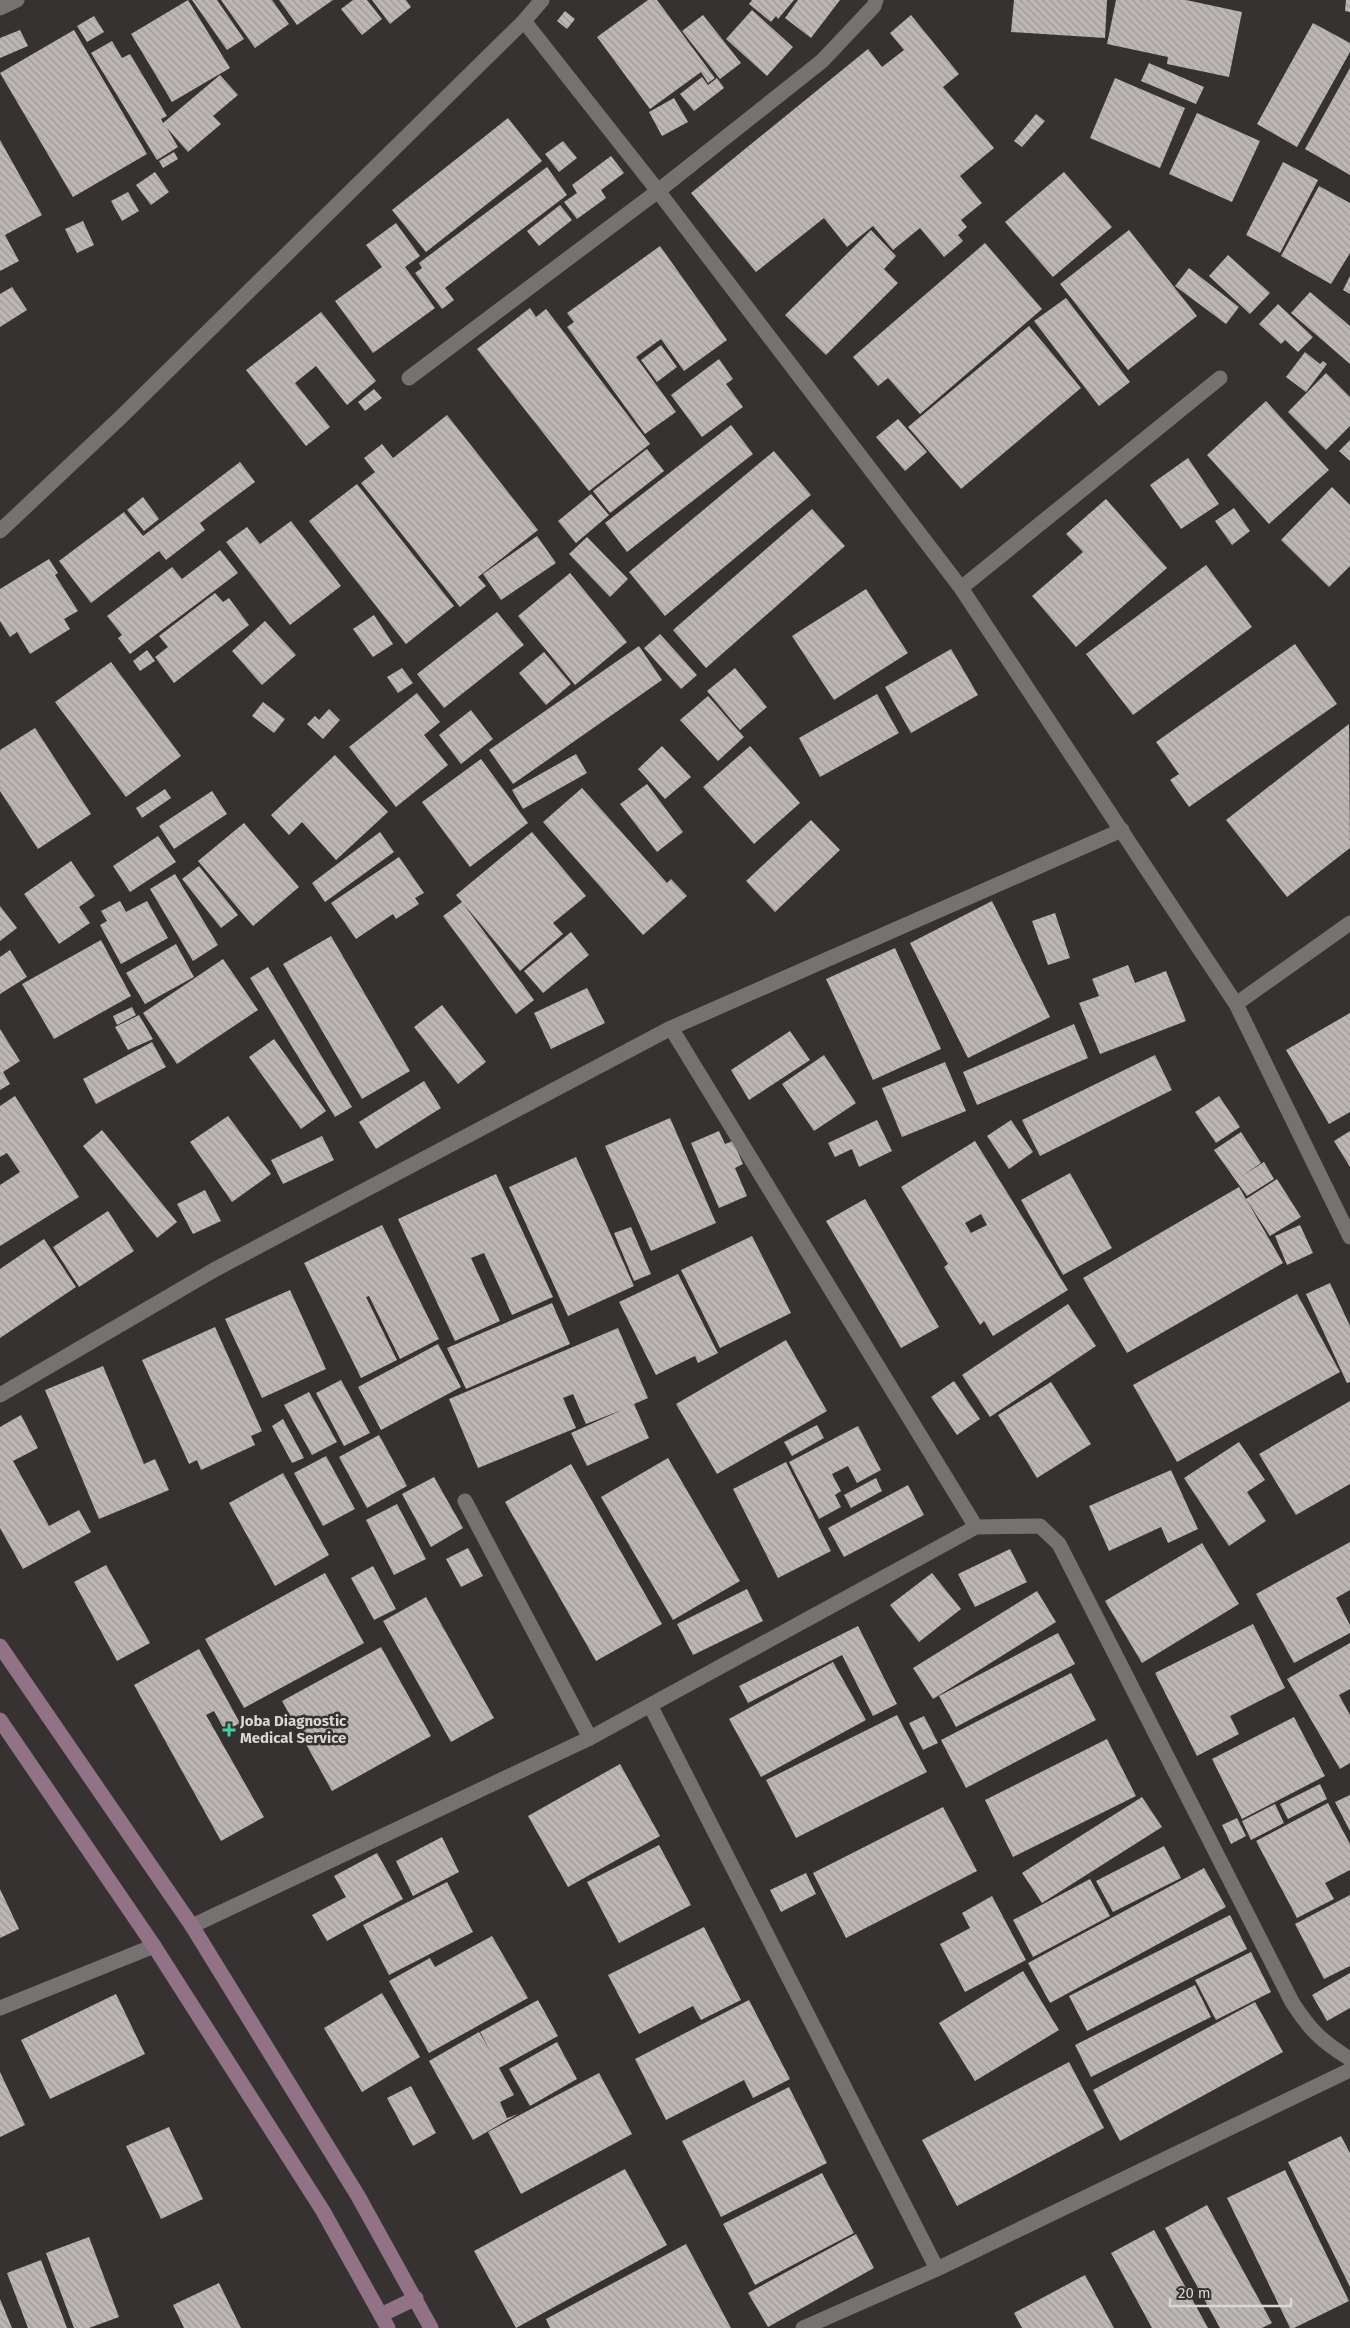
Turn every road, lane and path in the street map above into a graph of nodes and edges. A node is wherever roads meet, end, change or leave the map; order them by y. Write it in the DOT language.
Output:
graph roads {
  1 [pos="17,0"];
  2 [pos="542,0"];
  3 [pos="876,0"];
  4 [pos="0,8"];
  5 [pos="524,22"];
  6 [pos="658,191"];
  7 [pos="409,378"];
  8 [pos="1220,378"];
  9 [pos="0,531"];
  10 [pos="961,588"];
  11 [pos="1122,830"];
  12 [pos="1350,923"];
  13 [pos="1236,1004"];
  14 [pos="671,1028"];
  15 [pos="1350,1237"];
  16 [pos="0,1395"];
  17 [pos="465,1501"];
  18 [pos="976,1527"];
  19 [pos="0,1646"];
  20 [pos="650,1705"];
  21 [pos="0,1720"];
  22 [pos="590,1738"];
  23 [pos="192,1926"];
  24 [pos="154,1946"];
  25 [pos="0,2008"];
  26 [pos="1350,2059"];
  27 [pos="1350,2070"];
  28 [pos="937,2269"];
  29 [pos="416,2298"];
  30 [pos="384,2321"];
  31 [pos="431,2328"];
  32 [pos="803,2328"];
  1 -- 4 [label="street"];
  2 -- 5 [label="street"];
  3 -- 6 [label="street"];
  5 -- 6 [label="street"];
  5 -- 9 [label="street"];
  6 -- 7 [label="street"];
  6 -- 10 [label="street"];
  8 -- 10 [label="street"];
  10 -- 11 [label="street"];
  11 -- 13 [label="street"];
  11 -- 14 [label="street"];
  12 -- 13 [label="street"];
  13 -- 15 [label="street"];
  14 -- 16 [label="street"];
  14 -- 18 [label="street"];
  17 -- 22 [label="street"];
  18 -- 20 [label="street"];
  18 -- 26 [label="street"];
  19 -- 23 [label="main road"];
  20 -- 22 [label="street"];
  20 -- 28 [label="street"];
  21 -- 24 [label="main road"];
  22 -- 23 [label="street"];
  23 -- 29 [label="main road"];
  24 -- 25 [label="street"];
  24 -- 30 [label="main road"];
  27 -- 28 [label="street"];
  28 -- 32 [label="street"];
  29 -- 30 [label="main road"];
  29 -- 31 [label="main road"];
}
